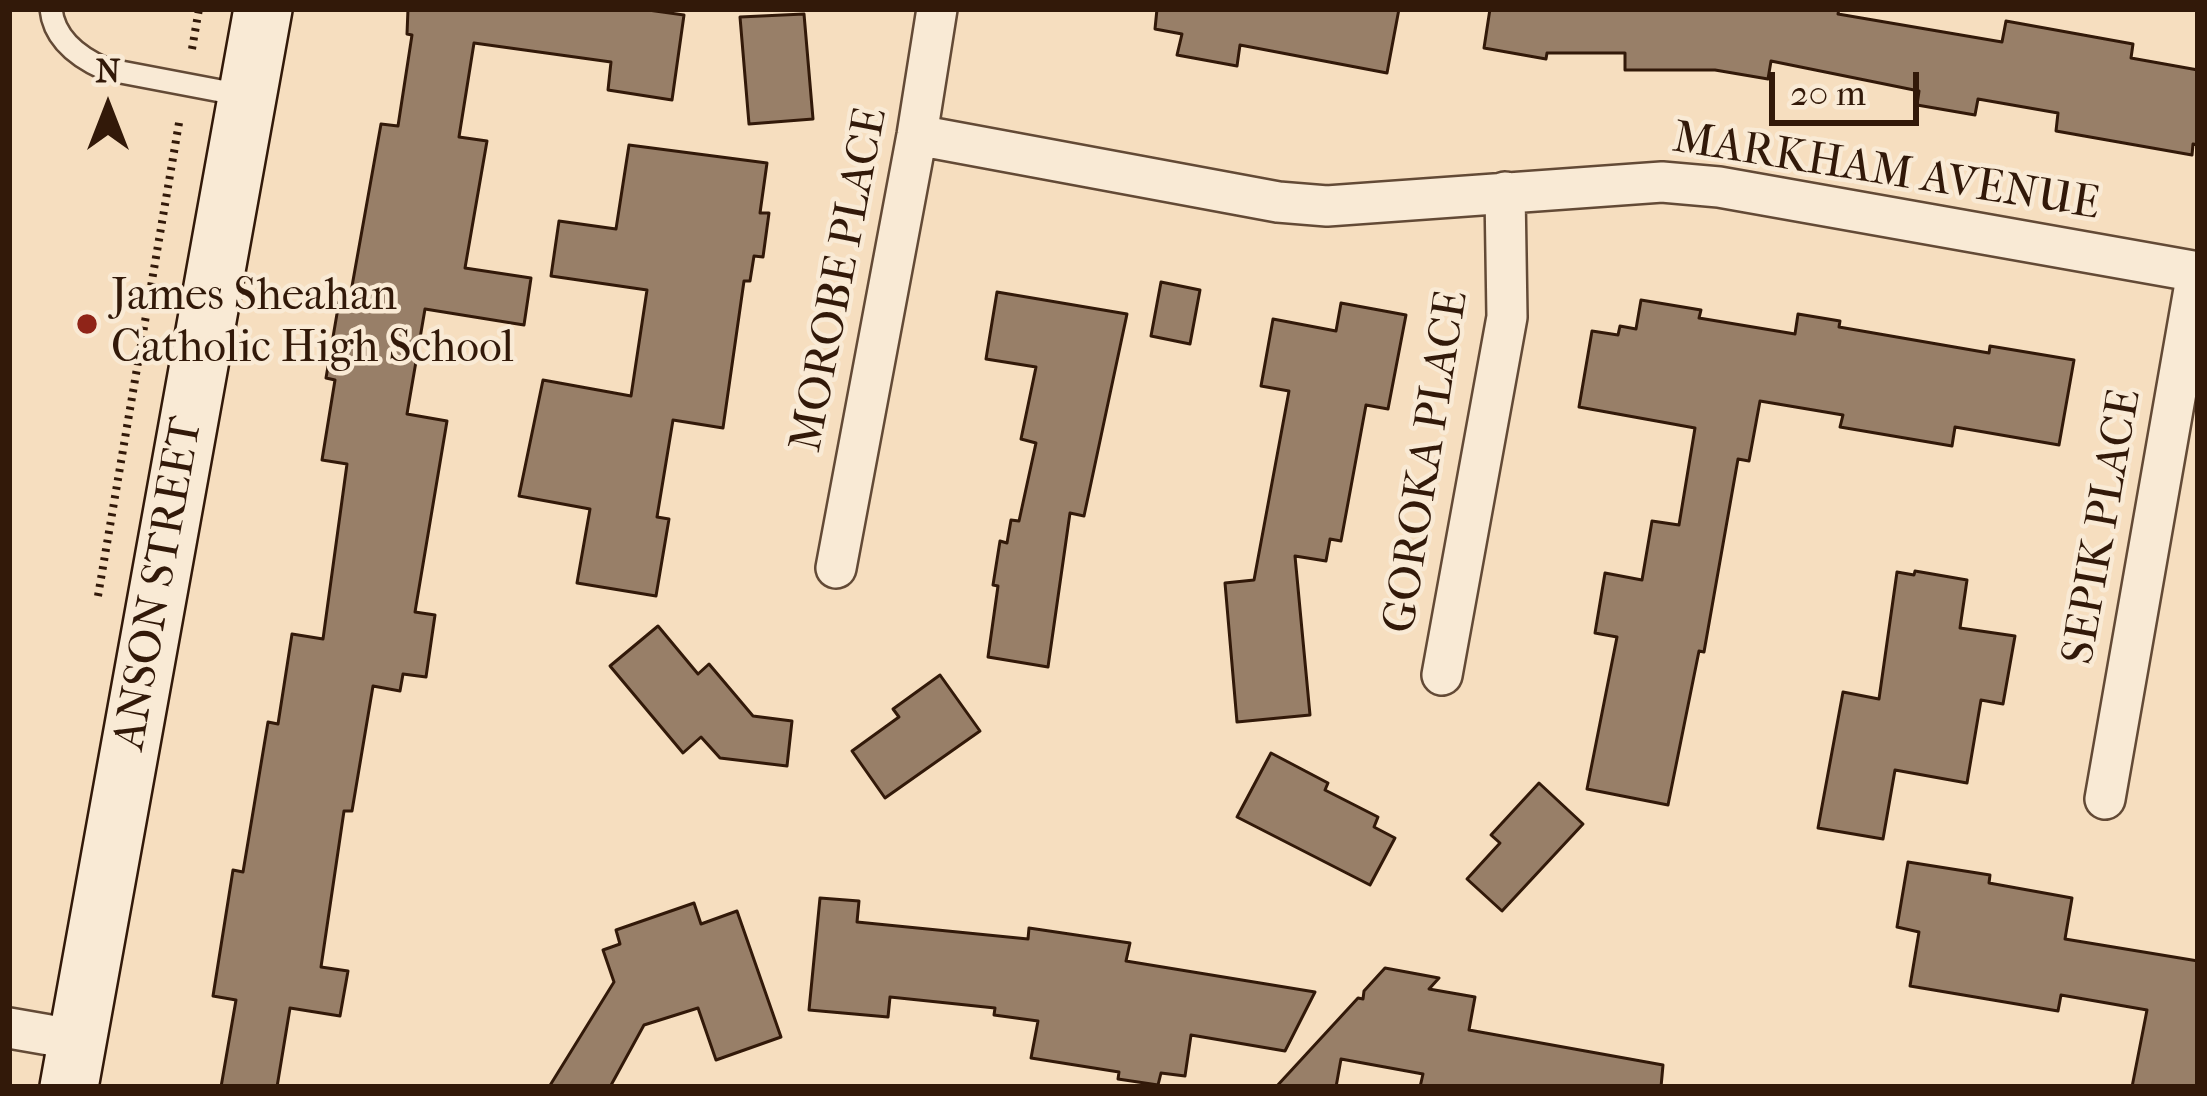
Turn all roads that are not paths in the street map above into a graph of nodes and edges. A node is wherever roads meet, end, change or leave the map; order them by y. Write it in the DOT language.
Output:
graph roads {
  1 [pos="51,9"];
  2 [pos="263,9"];
  3 [pos="937,9"];
  4 [pos="247,96"];
  5 [pos="917,135"];
  6 [pos="1505,192"];
  7 [pos="2198,272"];
  8 [pos="836,568"];
  9 [pos="1442,675"];
  10 [pos="2105,799"];
  11 [pos="9,1028"];
  12 [pos="74,1063"];
  1 -- 4 [label="lane"];
  2 -- 4 [label="street, ANSON STREET"];
  3 -- 5 [label="street, MOROBE PLACE"];
  4 -- 12 [label="street, ANSON STREET"];
  5 -- 6 [label="street, MARKHAM AVENUE"];
  5 -- 8 [label="street, MOROBE PLACE"];
  6 -- 7 [label="street, MARKHAM AVENUE"];
  6 -- 9 [label="street, GOROKA PLACE"];
  7 -- 10 [label="street, SEPIK PLACE"];
  11 -- 12 [label="street"];
}
